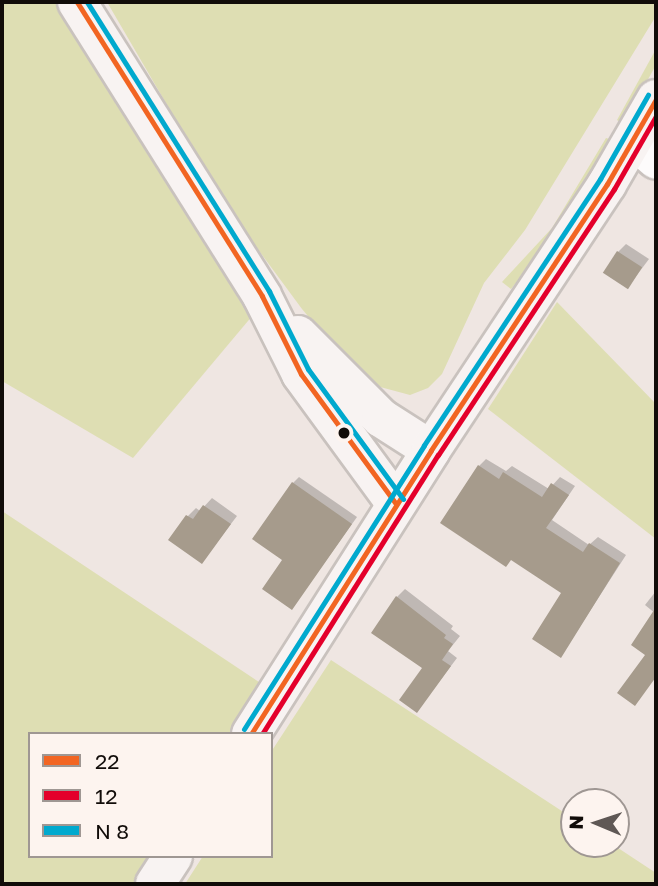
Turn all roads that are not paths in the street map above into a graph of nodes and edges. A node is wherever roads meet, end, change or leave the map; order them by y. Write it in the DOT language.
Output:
graph roads {
  1 [pos="77,2"];
  2 [pos="656,99"];
  3 [pos="645,150"];
  4 [pos="262,296"];
  5 [pos="431,450"];
  6 [pos="396,504"];
  7 [pos="252,732"];
  8 [pos="172,858"];
  9 [pos="155,884"];
  1 -- 4 [label="main road"];
  2 -- 3 [label="main road"];
  3 -- 5 [label="main road"];
  4 -- 5 [label="main road"];
  4 -- 6 [label="main road"];
  5 -- 6 [label="main road"];
  6 -- 7 [label="main road"];
  8 -- 9 [label="main road"];
}
